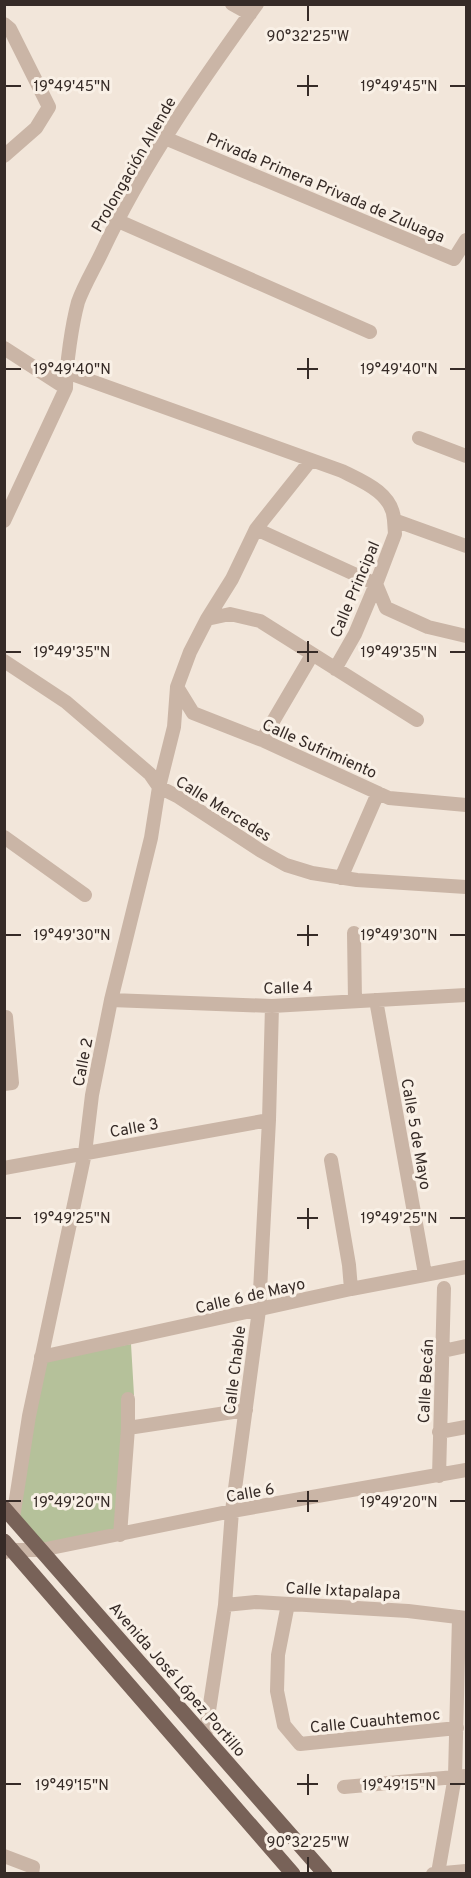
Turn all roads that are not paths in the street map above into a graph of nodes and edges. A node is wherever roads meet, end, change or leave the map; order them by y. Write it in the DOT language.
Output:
graph roads {
  1 [pos="232,4"];
  2 [pos="254,9"];
  3 [pos="4,24"];
  4 [pos="165,138"];
  5 [pos="4,156"];
  6 [pos="117,220"];
  7 [pos="466,240"];
  8 [pos="370,332"];
  9 [pos="4,348"];
  10 [pos="66,372"];
  11 [pos="66,388"];
  12 [pos="419,438"];
  13 [pos="466,456"];
  14 [pos="311,460"];
  15 [pos="394,520"];
  16 [pos="4,521"];
  17 [pos="256,529"];
  18 [pos="466,546"];
  19 [pos="376,584"];
  20 [pos="207,619"];
  21 [pos="466,636"];
  22 [pos="312,655"];
  23 [pos="4,661"];
  24 [pos="335,669"];
  25 [pos="177,687"];
  26 [pos="417,720"];
  27 [pos="262,740"];
  28 [pos="159,787"];
  29 [pos="378,793"];
  30 [pos="466,805"];
  31 [pos="4,837"];
  32 [pos="341,878"];
  33 [pos="466,887"];
  34 [pos="85,895"];
  35 [pos="354,933"];
  36 [pos="466,995"];
  37 [pos="111,1000"];
  38 [pos="376,1000"];
  39 [pos="355,1001"];
  40 [pos="272,1006"];
  41 [pos="4,1017"];
  42 [pos="4,1084"];
  43 [pos="269,1120"];
  44 [pos="85,1153"];
  45 [pos="331,1160"];
  46 [pos="4,1168"];
  47 [pos="466,1267"];
  48 [pos="425,1274"];
  49 [pos="444,1288"];
  50 [pos="351,1289"];
  51 [pos="259,1310"];
  52 [pos="466,1346"];
  53 [pos="443,1351"];
  54 [pos="41,1357"];
  55 [pos="128,1399"];
  56 [pos="246,1410"];
  57 [pos="466,1427"];
  58 [pos="128,1428"];
  59 [pos="439,1432"];
  60 [pos="466,1470"];
  61 [pos="439,1476"];
  62 [pos="232,1511"];
  63 [pos="9,1513"];
  64 [pos="120,1535"];
  65 [pos="6,1550"];
  66 [pos="41,1550"];
  67 [pos="288,1604"];
  68 [pos="225,1605"];
  69 [pos="463,1618"];
  70 [pos="457,1728"];
  71 [pos="205,1737"];
  72 [pos="461,1776"];
  73 [pos="344,1787"];
  74 [pos="309,1855"];
  75 [pos="4,1856"];
  76 [pos="32,1870"];
  77 [pos="466,1871"];
  78 [pos="291,1872"];
  79 [pos="438,1873"];
  80 [pos="325,1874"];
  81 [pos="433,1874"];
  1 -- 2 [label="street"];
  2 -- 4 [label="street, Prolongación Allende"];
  3 -- 5 [label="street"];
  4 -- 6 [label="street, Prolongación Allende"];
  4 -- 7 [label="street, Privada Primera Privada de Zuluaga"];
  6 -- 8 [label="street"];
  6 -- 10 [label="street, Prolongación Allende"];
  9 -- 11 [label="street"];
  10 -- 11 [label="street, Prolongación Allende"];
  10 -- 14 [label="street"];
  11 -- 16 [label="street, Prolongación Allende"];
  12 -- 13 [label="street"];
  14 -- 15 [label="street"];
  14 -- 17 [label="street, Calle 2"];
  15 -- 18 [label="street"];
  15 -- 19 [label="street, Calle Principal"];
  17 -- 19 [label="street"];
  17 -- 20 [label="street, Calle 2"];
  19 -- 21 [label="street"];
  19 -- 24 [label="street, Calle Principal"];
  20 -- 22 [label="street"];
  20 -- 25 [label="street, Calle 2"];
  22 -- 24 [label="street"];
  22 -- 27 [label="street"];
  23 -- 28 [label="street, Calle Mercedes"];
  24 -- 26 [label="street"];
  25 -- 27 [label="street, Calle Sufrimiento"];
  25 -- 28 [label="street, Calle 2"];
  27 -- 29 [label="street, Calle Sufrimiento"];
  28 -- 32 [label="street, Calle Mercedes"];
  28 -- 37 [label="street, Calle 2"];
  29 -- 30 [label="street, Calle Sufrimiento"];
  29 -- 32 [label="street"];
  31 -- 34 [label="street"];
  32 -- 33 [label="street, Calle Mercedes"];
  35 -- 39 [label="street"];
  36 -- 38 [label="street, Calle 4"];
  37 -- 40 [label="street, Calle 4"];
  37 -- 44 [label="street, Calle 2"];
  38 -- 39 [label="street, Calle 4"];
  38 -- 48 [label="street, Calle 5 de Mayo"];
  39 -- 40 [label="street, Calle 4"];
  40 -- 43 [label="street, Calle Chable"];
  41 -- 42 [label="street"];
  43 -- 44 [label="street, Calle 3"];
  43 -- 51 [label="street, Calle Chable"];
  44 -- 46 [label="street, Calle 3"];
  44 -- 54 [label="street, Calle 2"];
  45 -- 50 [label="street"];
  47 -- 48 [label="street, Calle 6 de Mayo"];
  48 -- 50 [label="street, Calle 6 de Mayo"];
  49 -- 53 [label="street, Calle Becán"];
  50 -- 51 [label="street, Calle 6 de Mayo"];
  51 -- 54 [label="street, Calle 6 de Mayo"];
  51 -- 56 [label="street, Calle Chable"];
  52 -- 53 [label="street"];
  53 -- 59 [label="street, Calle Becán"];
  54 -- 63 [label="street, Calle 2"];
  55 -- 58 [label="street"];
  56 -- 58 [label="street"];
  56 -- 62 [label="street, Calle Chable"];
  57 -- 59 [label="street"];
  58 -- 64 [label="street"];
  59 -- 61 [label="street, Calle Becán"];
  60 -- 61 [label="street, Calle 6"];
  61 -- 62 [label="street, Calle 6"];
  62 -- 64 [label="street, Calle 6"];
  62 -- 68 [label="street, Calle Chable"];
  63 -- 66 [label="main road, Avenida José López Portillo"];
  64 -- 66 [label="street, Calle 6"];
  65 -- 66 [label="street, Calle 6"];
  65 -- 78 [label="main road"];
  66 -- 71 [label="main road, Avenida José López Portillo"];
  67 -- 68 [label="street, Calle Ixtapalapa"];
  67 -- 69 [label="street, Calle Ixtapalapa"];
  67 -- 70 [label="street, Calle Cuauhtemoc"];
  68 -- 71 [label="street, Calle Chable"];
  69 -- 70 [label="street"];
  70 -- 72 [label="street"];
  71 -- 74 [label="main road, Avenida José López Portillo"];
  72 -- 73 [label="street"];
  72 -- 79 [label="street"];
  74 -- 78 [label="main road"];
  74 -- 80 [label="main road, Avenida José López Portillo"];
  75 -- 76 [label="street"];
  77 -- 79 [label="street"];
  79 -- 81 [label="street"];
}
